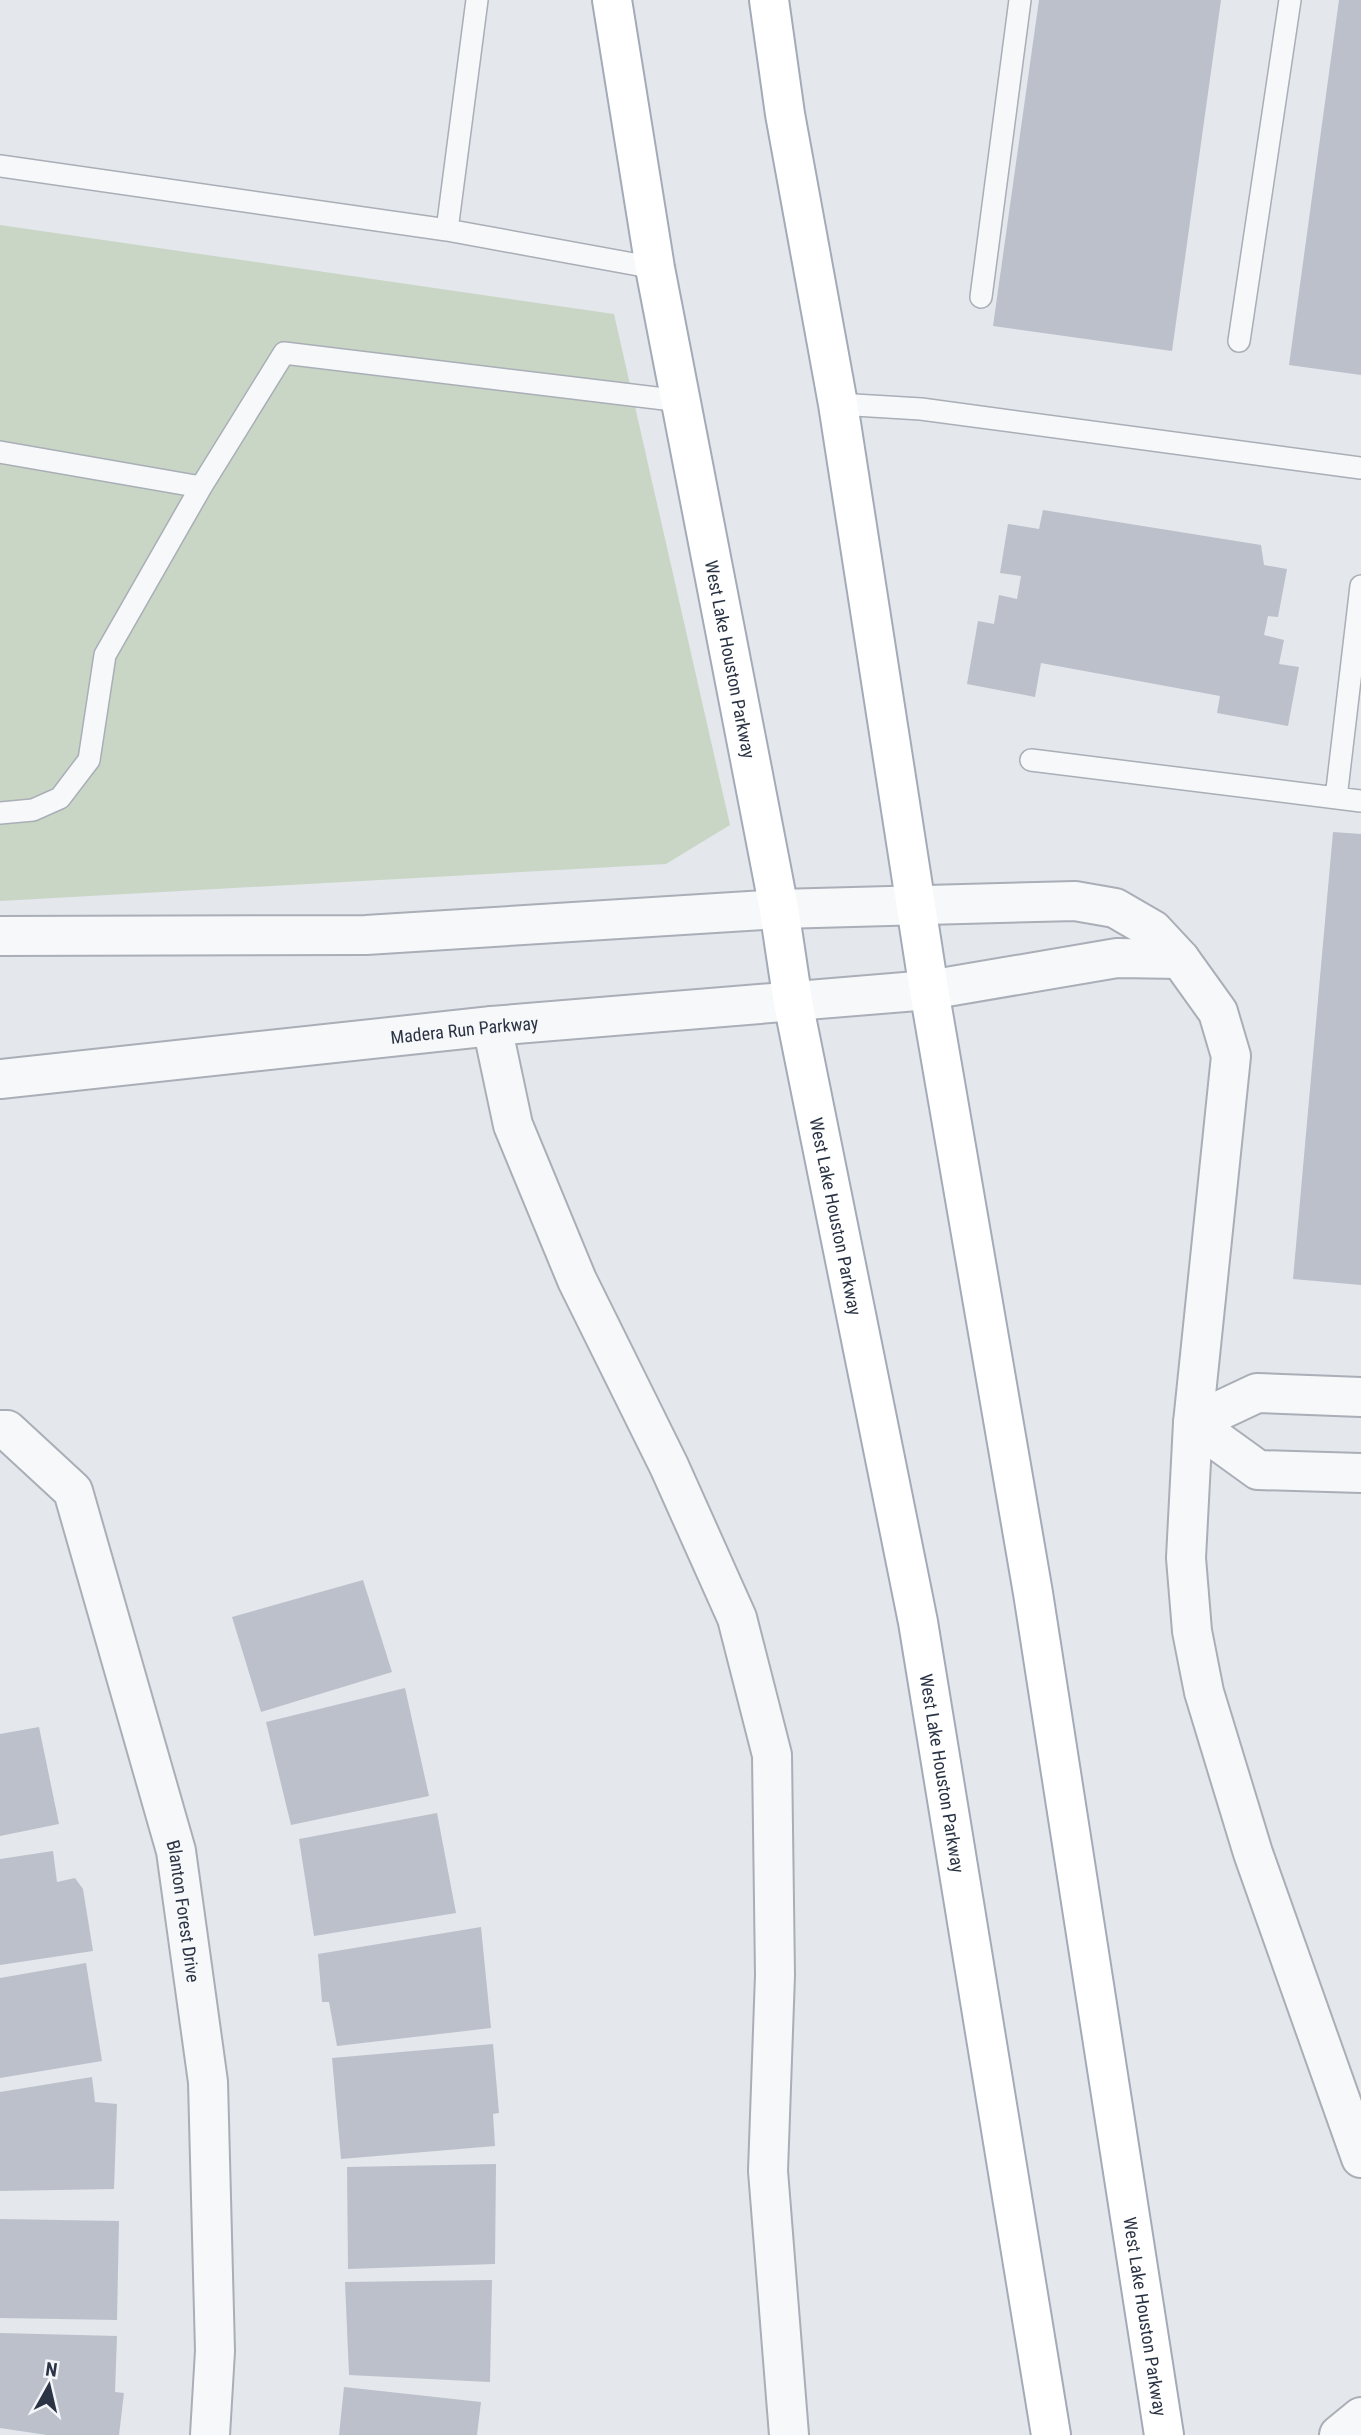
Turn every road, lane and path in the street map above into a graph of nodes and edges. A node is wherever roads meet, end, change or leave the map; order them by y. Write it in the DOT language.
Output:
graph roads {
  1 [pos="477,0"];
  2 [pos="611,0"];
  3 [pos="769,0"];
  4 [pos="1020,0"];
  5 [pos="1290,0"];
  6 [pos="0,166"];
  7 [pos="447,230"];
  8 [pos="655,268"];
  9 [pos="981,297"];
  10 [pos="1238,341"];
  11 [pos="681,401"];
  12 [pos="838,404"];
  13 [pos="0,452"];
  14 [pos="1361,468"];
  15 [pos="201,487"];
  16 [pos="1361,586"];
  17 [pos="1031,760"];
  18 [pos="1336,798"];
  19 [pos="1361,801"];
  20 [pos="0,813"];
  21 [pos="915,904"];
  22 [pos="779,909"];
  23 [pos="0,936"];
  24 [pos="1180,958"];
  25 [pos="929,990"];
  26 [pos="793,1002"];
  27 [pos="492,1026"];
  28 [pos="0,1079"];
  29 [pos="1361,1397"];
  30 [pos="1193,1423"];
  31 [pos="4,1430"];
  32 [pos="1361,1473"];
  33 [pos="1361,2158"];
  34 [pos="1361,2417"];
  35 [pos="210,2435"];
  36 [pos="789,2435"];
  37 [pos="1051,2435"];
  38 [pos="1164,2435"];
  39 [pos="1339,2435"];
  1 -- 7 [label="lane"];
  2 -- 8 [label="main road, West Lake Houston Parkway"];
  3 -- 12 [label="main road, West Lake Houston Parkway"];
  4 -- 9 [label="lane"];
  5 -- 10 [label="lane"];
  6 -- 7 [label="lane"];
  7 -- 8 [label="lane"];
  8 -- 11 [label="main road, West Lake Houston Parkway"];
  11 -- 15 [label="lane"];
  11 -- 22 [label="main road, West Lake Houston Parkway"];
  12 -- 14 [label="lane"];
  12 -- 21 [label="main road, West Lake Houston Parkway"];
  13 -- 15 [label="lane"];
  15 -- 20 [label="lane"];
  16 -- 18 [label="lane"];
  17 -- 18 [label="lane"];
  18 -- 19 [label="lane"];
  21 -- 22 [label="street"];
  21 -- 24 [label="street"];
  21 -- 25 [label="main road, West Lake Houston Parkway"];
  22 -- 23 [label="street"];
  22 -- 26 [label="main road, West Lake Houston Parkway"];
  24 -- 25 [label="street, Madera Run Parkway"];
  24 -- 30 [label="street"];
  25 -- 26 [label="street, Madera Run Parkway"];
  25 -- 38 [label="main road, West Lake Houston Parkway"];
  26 -- 27 [label="street, Madera Run Parkway"];
  26 -- 37 [label="main road, West Lake Houston Parkway"];
  27 -- 28 [label="street, Madera Run Parkway"];
  27 -- 36 [label="street"];
  29 -- 30 [label="street"];
  30 -- 32 [label="street"];
  30 -- 33 [label="street"];
  31 -- 35 [label="street, Blanton Forest Drive"];
  34 -- 39 [label="street"];
}
